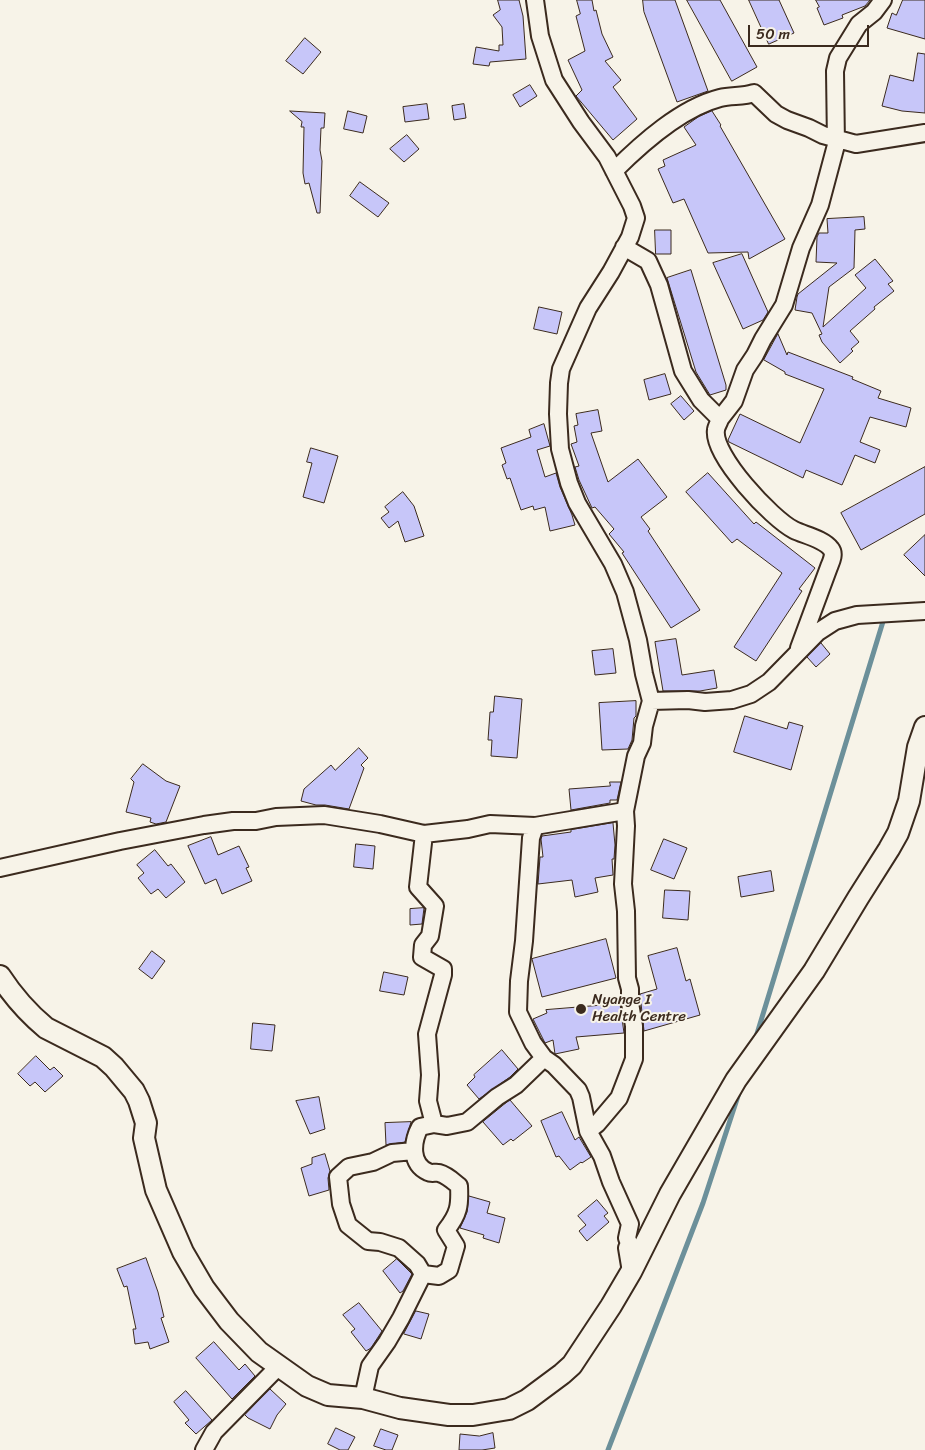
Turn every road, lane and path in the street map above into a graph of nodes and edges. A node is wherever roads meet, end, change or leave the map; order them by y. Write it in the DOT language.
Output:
graph roads {
  1 [pos="535,0"];
  2 [pos="883,0"];
  3 [pos="925,133"];
  4 [pos="835,139"];
  5 [pos="614,171"];
  6 [pos="624,247"];
  7 [pos="720,419"];
  8 [pos="925,611"];
  9 [pos="798,650"];
  10 [pos="651,701"];
  11 [pos="925,727"];
  12 [pos="625,811"];
  13 [pos="535,826"];
  14 [pos="424,834"];
  15 [pos="0,868"];
  16 [pos="0,976"];
  17 [pos="544,1058"];
  18 [pos="434,1124"];
  19 [pos="588,1131"];
  20 [pos="414,1150"];
  21 [pos="631,1272"];
  22 [pos="423,1274"];
  23 [pos="279,1366"];
  24 [pos="363,1398"];
  25 [pos="204,1450"];
  1 -- 5 [label="street"];
  2 -- 4 [label="street"];
  3 -- 4 [label="street"];
  4 -- 5 [label="street"];
  4 -- 7 [label="street"];
  5 -- 6 [label="street"];
  6 -- 7 [label="street"];
  6 -- 10 [label="street"];
  7 -- 9 [label="street"];
  8 -- 9 [label="street"];
  9 -- 10 [label="street"];
  10 -- 12 [label="street"];
  11 -- 21 [label="main road"];
  12 -- 13 [label="street"];
  12 -- 19 [label="street"];
  13 -- 14 [label="street"];
  13 -- 17 [label="street"];
  14 -- 15 [label="street"];
  14 -- 18 [label="street"];
  16 -- 23 [label="main road"];
  17 -- 18 [label="street"];
  17 -- 19 [label="street"];
  18 -- 20 [label="street"];
  19 -- 21 [label="street"];
  20 -- 22 [label="street"];
  20 -- 22 [label="street"];
  21 -- 24 [label="main road"];
  22 -- 24 [label="street"];
  23 -- 24 [label="main road"];
  23 -- 25 [label="street"];
}
